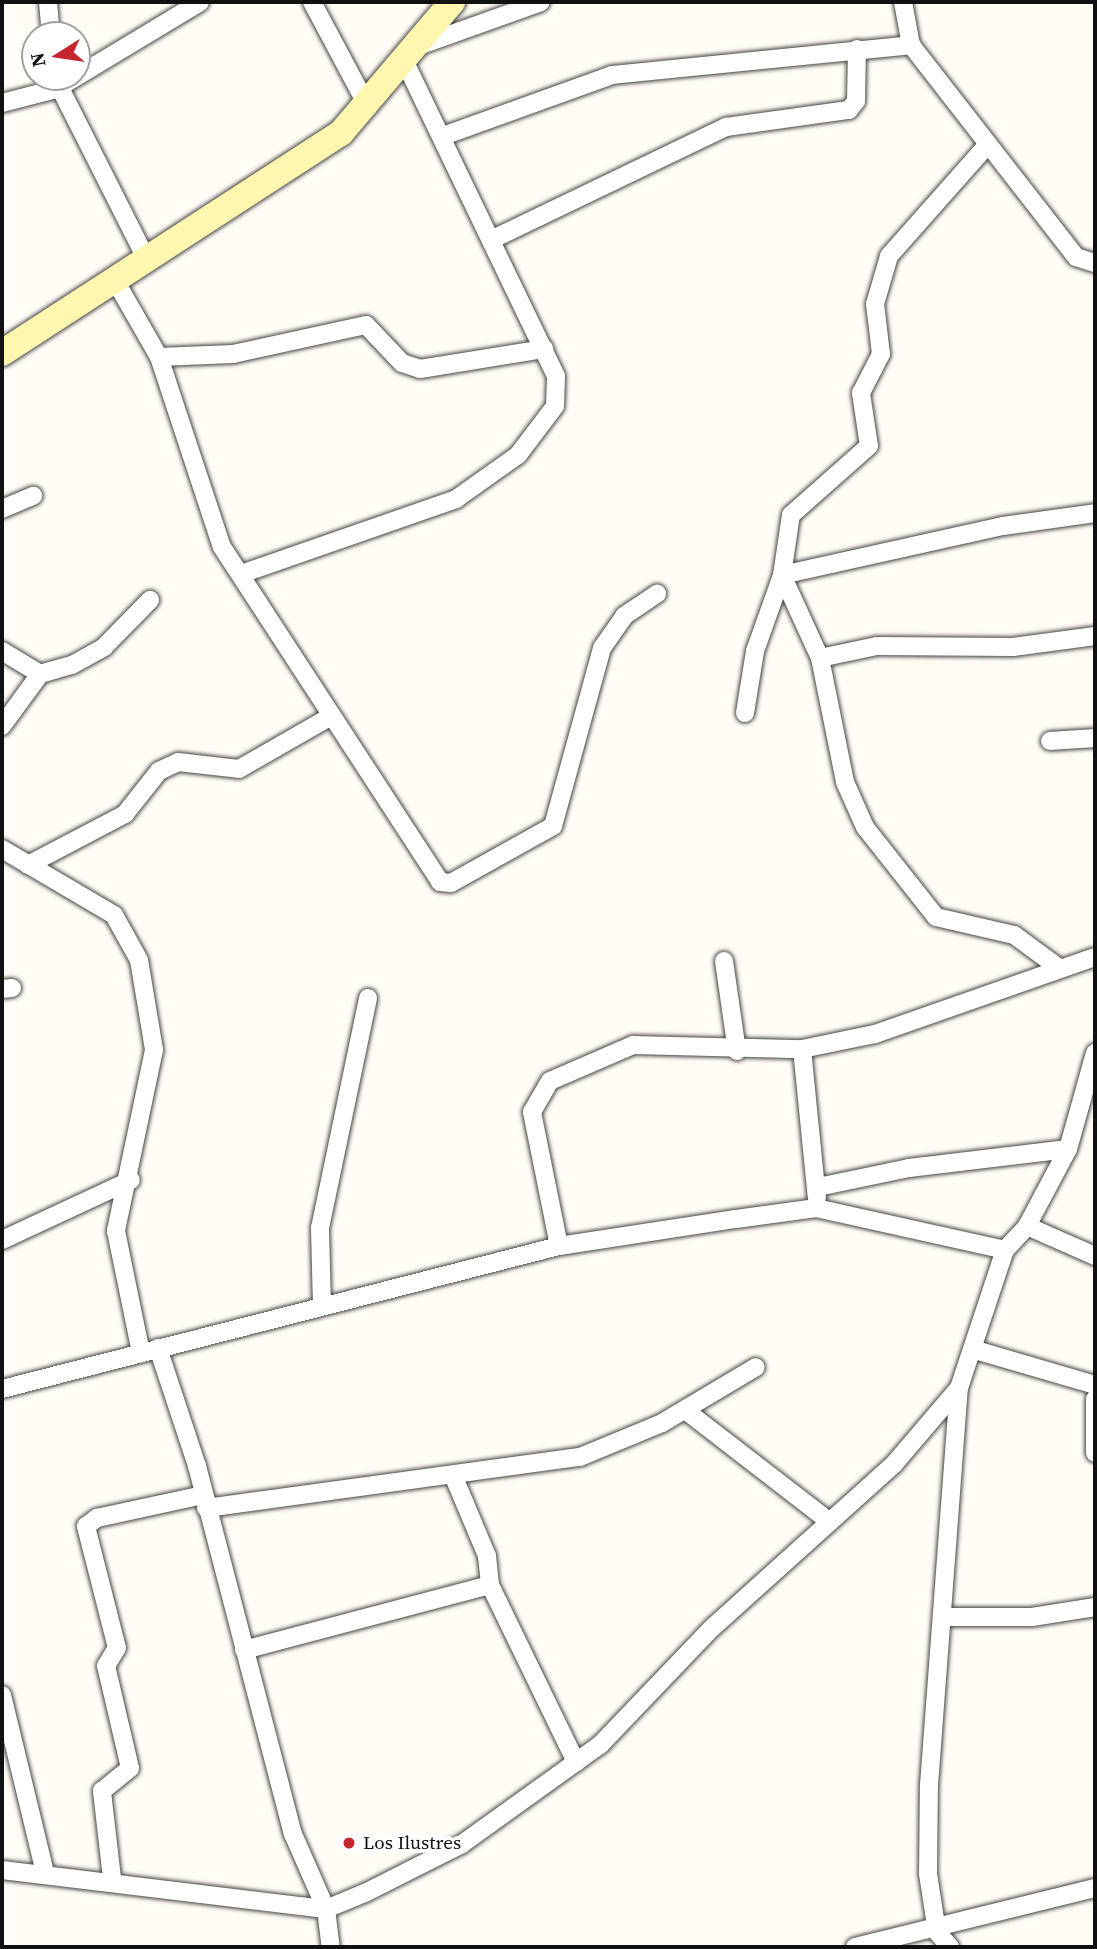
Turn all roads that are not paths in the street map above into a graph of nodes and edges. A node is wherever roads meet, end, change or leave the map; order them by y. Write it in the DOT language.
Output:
graph roads {
  1 [pos="48,2"];
  2 [pos="200,2"];
  3 [pos="313,2"];
  4 [pos="452,2"];
  5 [pos="541,2"];
  6 [pos="903,2"];
  7 [pos="50,21"];
  8 [pos="911,45"];
  9 [pos="857,49"];
  10 [pos="413,54"];
  11 [pos="91,63"];
  12 [pos="34,91"];
  13 [pos="60,91"];
  14 [pos="2,103"];
  15 [pos="368,107"];
  16 [pos="443,136"];
  17 [pos="988,144"];
  18 [pos="493,239"];
  19 [pos="148,262"];
  20 [pos="1095,263"];
  21 [pos="116,282"];
  22 [pos="544,349"];
  23 [pos="2,353"];
  24 [pos="159,357"];
  25 [pos="33,496"];
  26 [pos="2,509"];
  27 [pos="1095,513"];
  28 [pos="244,573"];
  29 [pos="782,575"];
  30 [pos="657,594"];
  31 [pos="150,600"];
  32 [pos="1095,636"];
  33 [pos="2,651"];
  34 [pos="820,658"];
  35 [pos="40,674"];
  36 [pos="745,713"];
  37 [pos="328,718"];
  38 [pos="3,722"];
  39 [pos="1095,738"];
  40 [pos="1050,741"];
  41 [pos="2,849"];
  42 [pos="28,865"];
  43 [pos="1095,957"];
  44 [pos="723,961"];
  45 [pos="1059,968"];
  46 [pos="368,998"];
  47 [pos="803,1049"];
  48 [pos="737,1051"];
  49 [pos="1095,1053"];
  50 [pos="1068,1149"];
  51 [pos="131,1180"];
  52 [pos="818,1187"];
  53 [pos="816,1208"];
  54 [pos="1027,1226"];
  55 [pos="2,1240"];
  56 [pos="559,1246"];
  57 [pos="1004,1250"];
  58 [pos="1095,1256"];
  59 [pos="322,1306"];
  60 [pos="972,1349"];
  61 [pos="150,1351"];
  62 [pos="756,1367"];
  63 [pos="1095,1385"];
  64 [pos="959,1388"];
  65 [pos="2,1389"];
  66 [pos="1095,1399"];
  67 [pos="685,1410"];
  68 [pos="1095,1453"];
  69 [pos="453,1475"];
  70 [pos="204,1502"];
  71 [pos="830,1522"];
  72 [pos="490,1585"];
  73 [pos="1095,1607"];
  74 [pos="942,1617"];
  75 [pos="244,1650"];
  76 [pos="2,1695"];
  77 [pos="576,1762"];
  78 [pos="2,1870"];
  79 [pos="45,1873"];
  80 [pos="112,1878"];
  81 [pos="1095,1888"];
  82 [pos="326,1909"];
  83 [pos="937,1931"];
  84 [pos="331,1947"];
  85 [pos="855,1947"];
  86 [pos="950,1947"];
  1 -- 7 [label="street"];
  2 -- 11 [label="street"];
  3 -- 15 [label="street"];
  4 -- 10 [label="street"];
  5 -- 10 [label="street"];
  6 -- 8 [label="street"];
  8 -- 9 [label="street"];
  8 -- 17 [label="street"];
  9 -- 16 [label="street"];
  9 -- 18 [label="street"];
  10 -- 15 [label="street"];
  10 -- 16 [label="street"];
  12 -- 14 [label="street"];
  13 -- 19 [label="street"];
  15 -- 19 [label="street"];
  16 -- 18 [label="street"];
  17 -- 20 [label="street"];
  17 -- 29 [label="street"];
  18 -- 22 [label="street"];
  19 -- 21 [label="street"];
  21 -- 23 [label="street"];
  21 -- 24 [label="street"];
  22 -- 24 [label="street"];
  22 -- 28 [label="street"];
  24 -- 28 [label="street"];
  25 -- 26 [label="street"];
  27 -- 29 [label="street"];
  28 -- 37 [label="street"];
  29 -- 34 [label="street"];
  29 -- 36 [label="street"];
  30 -- 37 [label="street"];
  31 -- 35 [label="street"];
  32 -- 34 [label="street"];
  33 -- 35 [label="street"];
  34 -- 45 [label="street"];
  35 -- 38 [label="street"];
  37 -- 42 [label="street"];
  39 -- 40 [label="street"];
  41 -- 42 [label="street"];
  42 -- 51 [label="street"];
  43 -- 45 [label="street"];
  44 -- 48 [label="street"];
  45 -- 47 [label="street"];
  46 -- 59 [label="street"];
  47 -- 48 [label="street"];
  47 -- 52 [label="street"];
  48 -- 56 [label="street"];
  49 -- 50 [label="street"];
  50 -- 52 [label="street"];
  50 -- 54 [label="street"];
  51 -- 55 [label="street"];
  51 -- 61 [label="street"];
  52 -- 53 [label="street"];
  53 -- 56 [label="street"];
  53 -- 57 [label="street"];
  54 -- 57 [label="street"];
  54 -- 58 [label="street"];
  56 -- 59 [label="street"];
  57 -- 60 [label="street"];
  59 -- 61 [label="street"];
  60 -- 63 [label="street"];
  60 -- 64 [label="street"];
  61 -- 65 [label="street"];
  61 -- 70 [label="street"];
  62 -- 67 [label="street"];
  64 -- 71 [label="street"];
  64 -- 74 [label="street"];
  66 -- 68 [label="street"];
  67 -- 69 [label="street"];
  67 -- 71 [label="street"];
  69 -- 70 [label="street"];
  69 -- 72 [label="street"];
  70 -- 75 [label="street"];
  70 -- 80 [label="street"];
  71 -- 77 [label="street"];
  72 -- 75 [label="street"];
  72 -- 77 [label="street"];
  73 -- 74 [label="street"];
  74 -- 83 [label="street"];
  75 -- 82 [label="street"];
  76 -- 79 [label="street"];
  77 -- 82 [label="street"];
  78 -- 79 [label="street"];
  79 -- 80 [label="street"];
  80 -- 82 [label="street"];
  81 -- 83 [label="street"];
  82 -- 84 [label="street"];
  83 -- 85 [label="street"];
  83 -- 86 [label="street"];
}
